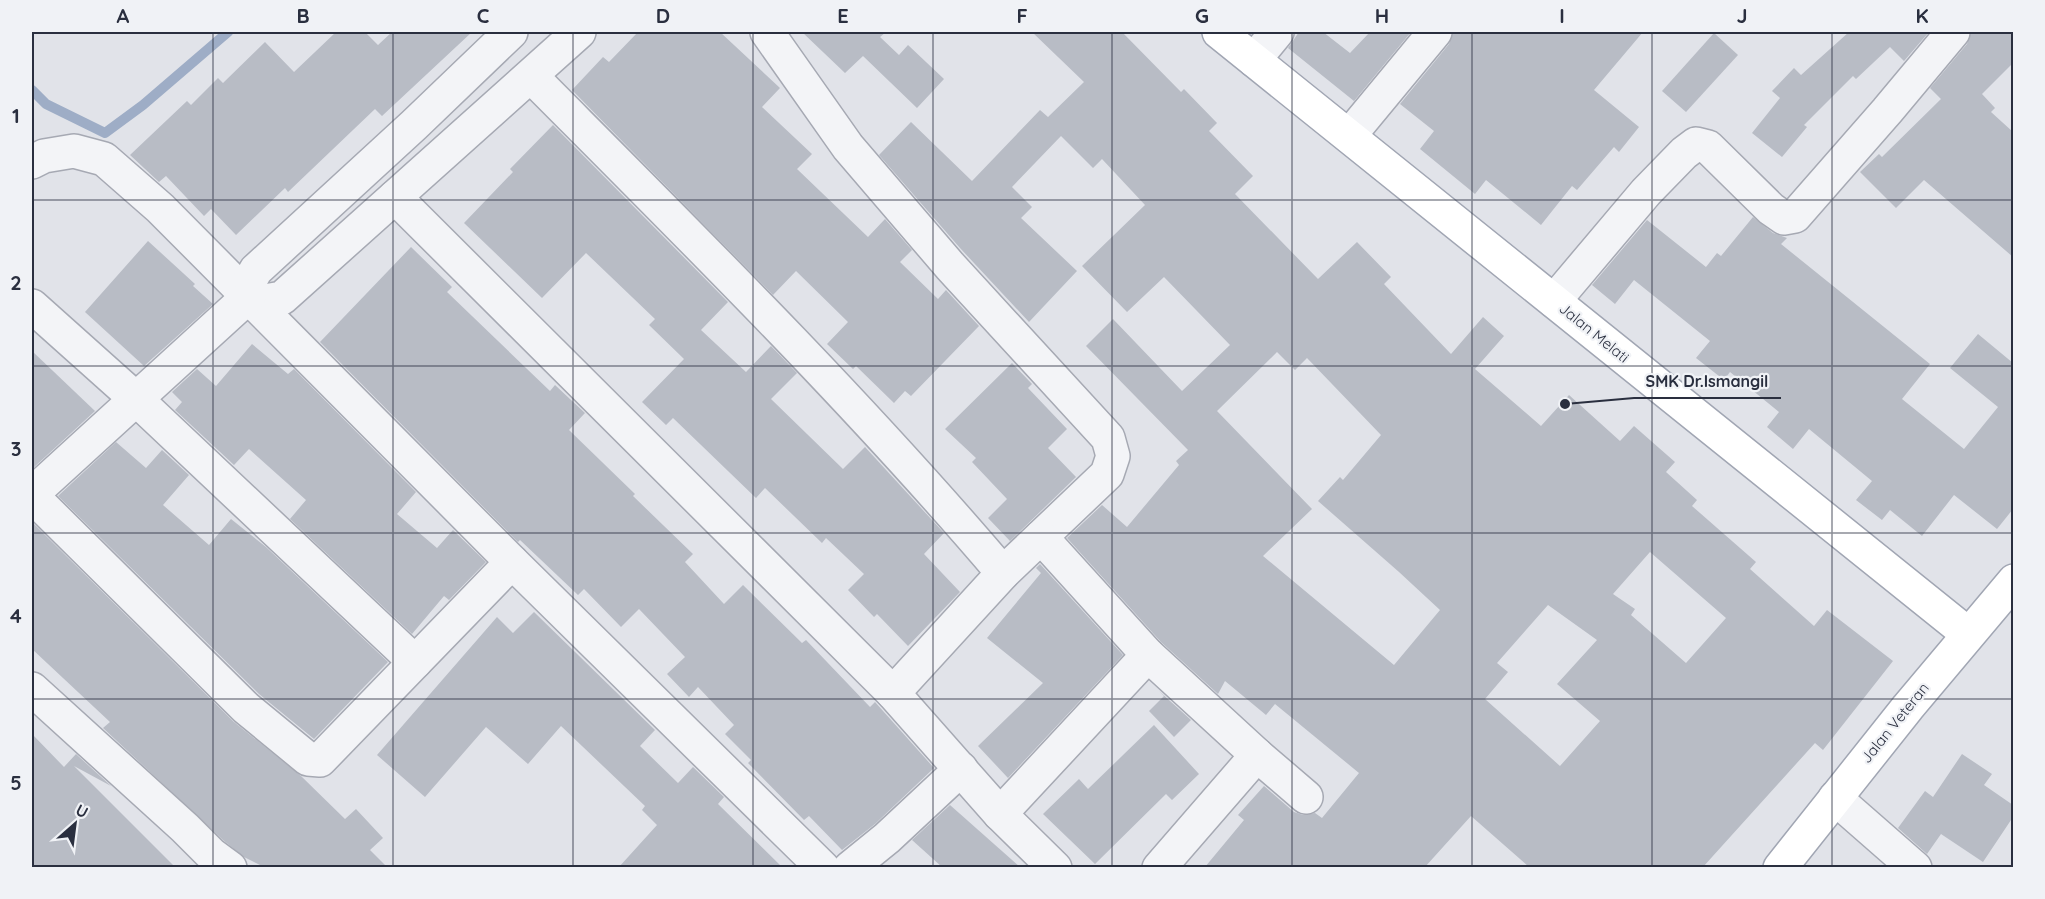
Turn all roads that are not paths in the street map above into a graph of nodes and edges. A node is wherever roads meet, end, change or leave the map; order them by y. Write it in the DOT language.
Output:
graph roads {
  1 [pos="511,32"];
  2 [pos="579,32"];
  3 [pos="767,32"];
  4 [pos="1219,32"];
  5 [pos="1276,32"];
  6 [pos="1435,32"];
  7 [pos="1953,32"];
  8 [pos="1254,60"];
  9 [pos="531,76"];
  10 [pos="414,124"];
  11 [pos="1349,136"];
  12 [pos="443,154"];
  13 [pos="32,162"];
  14 [pos="395,197"];
  15 [pos="249,296"];
  16 [pos="1554,301"];
  17 [pos="32,306"];
  18 [pos="136,399"];
  19 [pos="32,495"];
  20 [pos="1041,537"];
  21 [pos="512,562"];
  22 [pos="1003,573"];
  23 [pos="2013,580"];
  24 [pos="1968,634"];
  25 [pos="1148,655"];
  26 [pos="415,662"];
  27 [pos="32,689"];
  28 [pos="892,693"];
  29 [pos="1257,755"];
  30 [pos="961,769"];
  31 [pos="1306,797"];
  32 [pos="1836,798"];
  33 [pos="1000,814"];
  34 [pos="230,867"];
  35 [pos="824,867"];
  36 [pos="850,867"];
  37 [pos="1055,867"];
  38 [pos="1159,867"];
  39 [pos="1780,867"];
  40 [pos="1914,867"];
  1 -- 10 [label="street"];
  2 -- 9 [label="street"];
  3 -- 20 [label="street"];
  4 -- 8 [label="main road, Jalan Melati"];
  5 -- 8 [label="street"];
  6 -- 11 [label="street"];
  7 -- 16 [label="street"];
  8 -- 11 [label="main road, Jalan Melati"];
  9 -- 12 [label="street"];
  9 -- 22 [label="street"];
  10 -- 12 [label="street"];
  10 -- 15 [label="street"];
  11 -- 16 [label="main road, Jalan Melati"];
  12 -- 14 [label="street"];
  13 -- 15 [label="street"];
  14 -- 15 [label="street"];
  14 -- 28 [label="street"];
  15 -- 18 [label="street"];
  15 -- 21 [label="street"];
  16 -- 24 [label="main road, Jalan Melati"];
  17 -- 18 [label="street"];
  18 -- 19 [label="street"];
  18 -- 26 [label="street"];
  19 -- 26 [label="street"];
  20 -- 22 [label="street"];
  20 -- 25 [label="street"];
  21 -- 26 [label="street"];
  21 -- 35 [label="street"];
  22 -- 28 [label="street"];
  23 -- 24 [label="main road, Jalan Veteran"];
  24 -- 32 [label="main road, Jalan Veteran"];
  25 -- 29 [label="street"];
  25 -- 33 [label="street"];
  27 -- 34 [label="street"];
  28 -- 30 [label="street"];
  29 -- 31 [label="street"];
  29 -- 38 [label="street"];
  30 -- 33 [label="street"];
  30 -- 36 [label="street"];
  32 -- 39 [label="main road, Jalan Veteran"];
  32 -- 40 [label="street"];
  33 -- 37 [label="street"];
}
